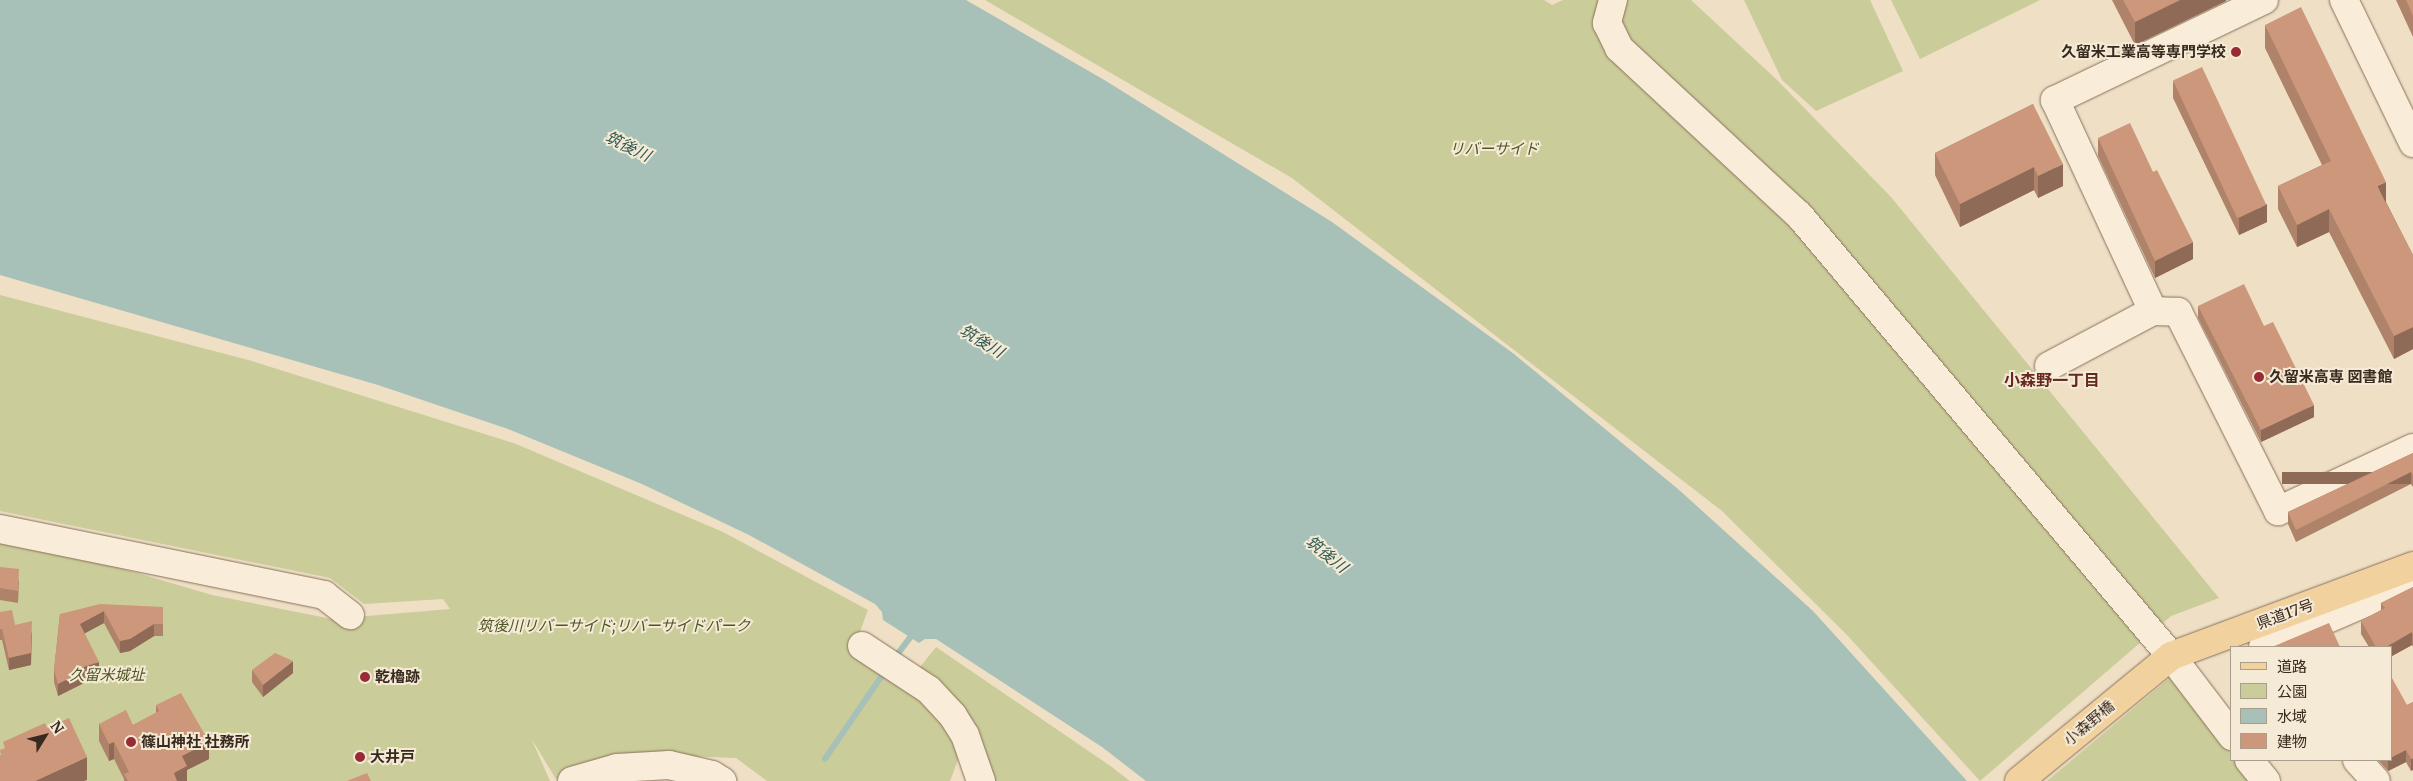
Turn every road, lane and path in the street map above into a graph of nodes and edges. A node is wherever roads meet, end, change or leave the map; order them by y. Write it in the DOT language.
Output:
graph roads {
  1 [pos="1613,0"];
  2 [pos="2264,0"];
  3 [pos="2344,0"];
  4 [pos="2413,143"];
  5 [pos="2153,312"];
  6 [pos="2049,366"];
  7 [pos="2413,448"];
  8 [pos="0,529"];
  9 [pos="2413,566"];
  10 [pos="2413,582"];
  11 [pos="350,615"];
  12 [pos="862,646"];
  13 [pos="2265,646"];
  14 [pos="2165,660"];
  15 [pos="2230,734"];
  16 [pos="2251,761"];
  17 [pos="2358,761"];
  18 [pos="972,777"];
  19 [pos="572,781"];
  20 [pos="722,781"];
  21 [pos="2019,781"];
  22 [pos="2266,781"];
  23 [pos="2376,781"];
  1 -- 14 [label="street"];
  2 -- 5 [label="street"];
  3 -- 4 [label="street"];
  5 -- 6 [label="street"];
  5 -- 7 [label="street"];
  8 -- 11 [label="street"];
  9 -- 14 [label="main road, 県道17号"];
  10 -- 13 [label="street"];
  12 -- 18 [label="street"];
  14 -- 15 [label="street"];
  14 -- 21 [label="main road, 小森野橋"];
  16 -- 22 [label="street"];
  17 -- 23 [label="street"];
  19 -- 20 [label="street"];
}
